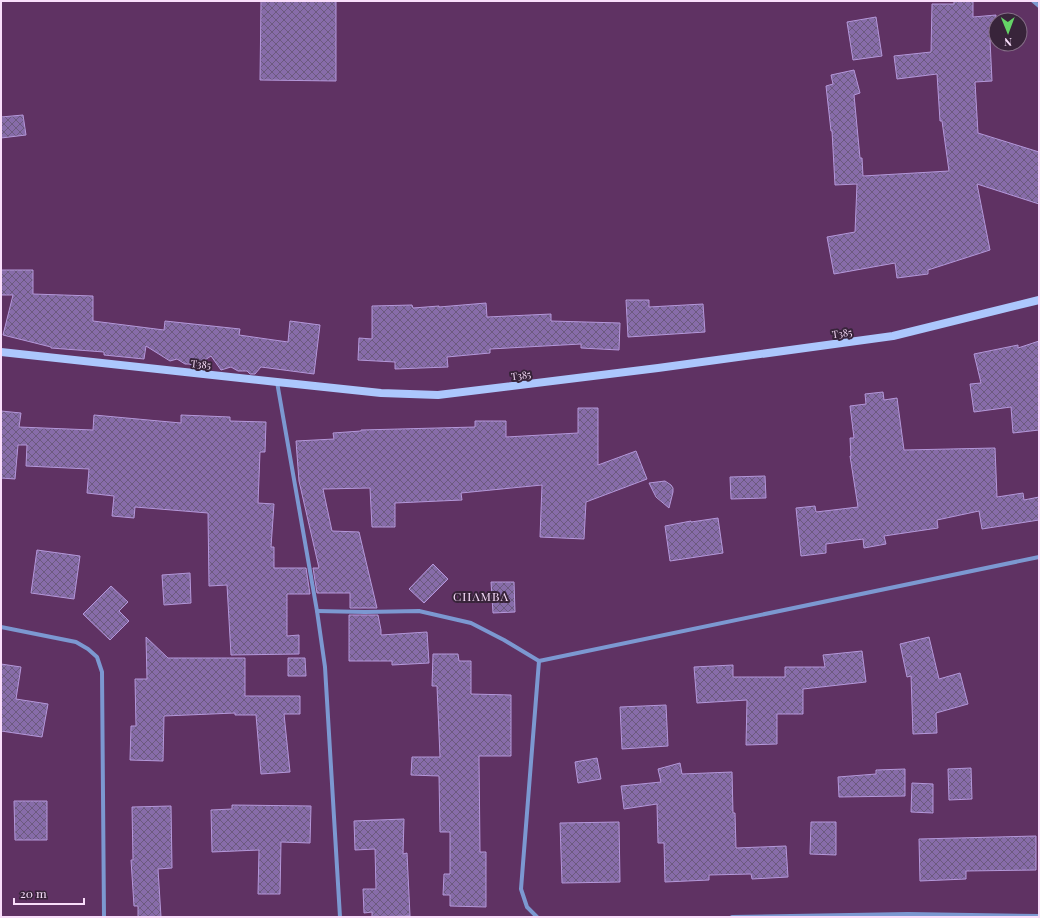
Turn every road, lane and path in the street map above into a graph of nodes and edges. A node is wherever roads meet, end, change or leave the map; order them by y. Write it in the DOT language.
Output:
graph roads {
  1 [pos="1033,1"];
  2 [pos="1039,6"];
  3 [pos="1039,300"];
  4 [pos="1,352"];
  5 [pos="277,382"];
  6 [pos="1039,557"];
  7 [pos="317,611"];
  8 [pos="1,627"];
  9 [pos="539,661"];
  10 [pos="1039,916"];
  11 [pos="104,917"];
  12 [pos="340,917"];
  13 [pos="537,917"];
  14 [pos="732,917"];
  1 -- 2 [label="street"];
  3 -- 5 [label="street, T385 / T385"];
  4 -- 5 [label="street, T385 / T385"];
  5 -- 7 [label="street"];
  6 -- 9 [label="street"];
  7 -- 9 [label="street"];
  7 -- 12 [label="street"];
  8 -- 11 [label="street"];
  9 -- 13 [label="street"];
  10 -- 14 [label="street"];
}
